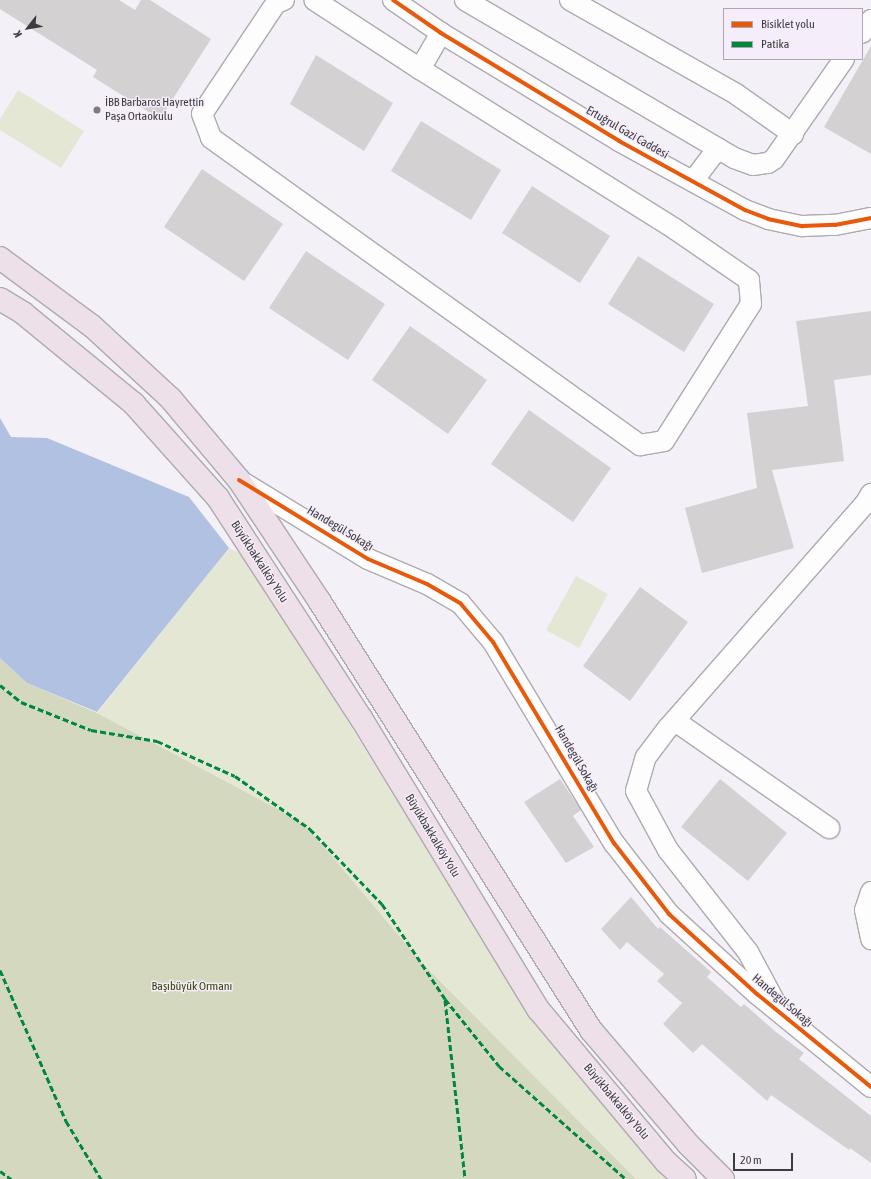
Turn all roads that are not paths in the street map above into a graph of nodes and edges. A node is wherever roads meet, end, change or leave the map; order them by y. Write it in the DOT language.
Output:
graph roads {
  1 [pos="284,0"];
  2 [pos="314,0"];
  3 [pos="393,0"];
  4 [pos="465,0"];
  5 [pos="570,0"];
  6 [pos="871,20"];
  7 [pos="863,32"];
  8 [pos="441,33"];
  9 [pos="843,60"];
  10 [pos="420,70"];
  11 [pos="793,134"];
  12 [pos="718,148"];
  13 [pos="693,181"];
  14 [pos="871,218"];
  15 [pos="0,258"];
  16 [pos="0,299"];
  17 [pos="199,477"];
  18 [pos="239,480"];
  19 [pos="871,494"];
  20 [pos="674,721"];
  21 [pos="829,828"];
  22 [pos="871,892"];
  23 [pos="871,939"];
  24 [pos="782,1015"];
  25 [pos="871,1087"];
  26 [pos="685,1179"];
  27 [pos="723,1179"];
  1 -- 10 [label="street"];
  2 -- 10 [label="street"];
  3 -- 8 [label="street, Ertuğrul Gazi Caddesi"];
  4 -- 12 [label="street"];
  5 -- 11 [label="street"];
  6 -- 7 [label="street"];
  8 -- 10 [label="street"];
  8 -- 13 [label="street, Ertuğrul Gazi Caddesi"];
  9 -- 11 [label="street"];
  11 -- 12 [label="street"];
  12 -- 13 [label="street"];
  13 -- 14 [label="street, Ertuğrul Gazi Caddesi"];
  15 -- 18 [label="highway"];
  16 -- 17 [label="highway, Büyükbakkalköy Yolu"];
  17 -- 18 [label="highway"];
  17 -- 26 [label="highway, Büyükbakkalköy Yolu"];
  18 -- 24 [label="street, Handegül Sokağı"];
  18 -- 27 [label="highway"];
  19 -- 20 [label="street"];
  20 -- 21 [label="street"];
  20 -- 24 [label="street"];
  22 -- 23 [label="street"];
  24 -- 25 [label="street, Handegül Sokağı"];
}
